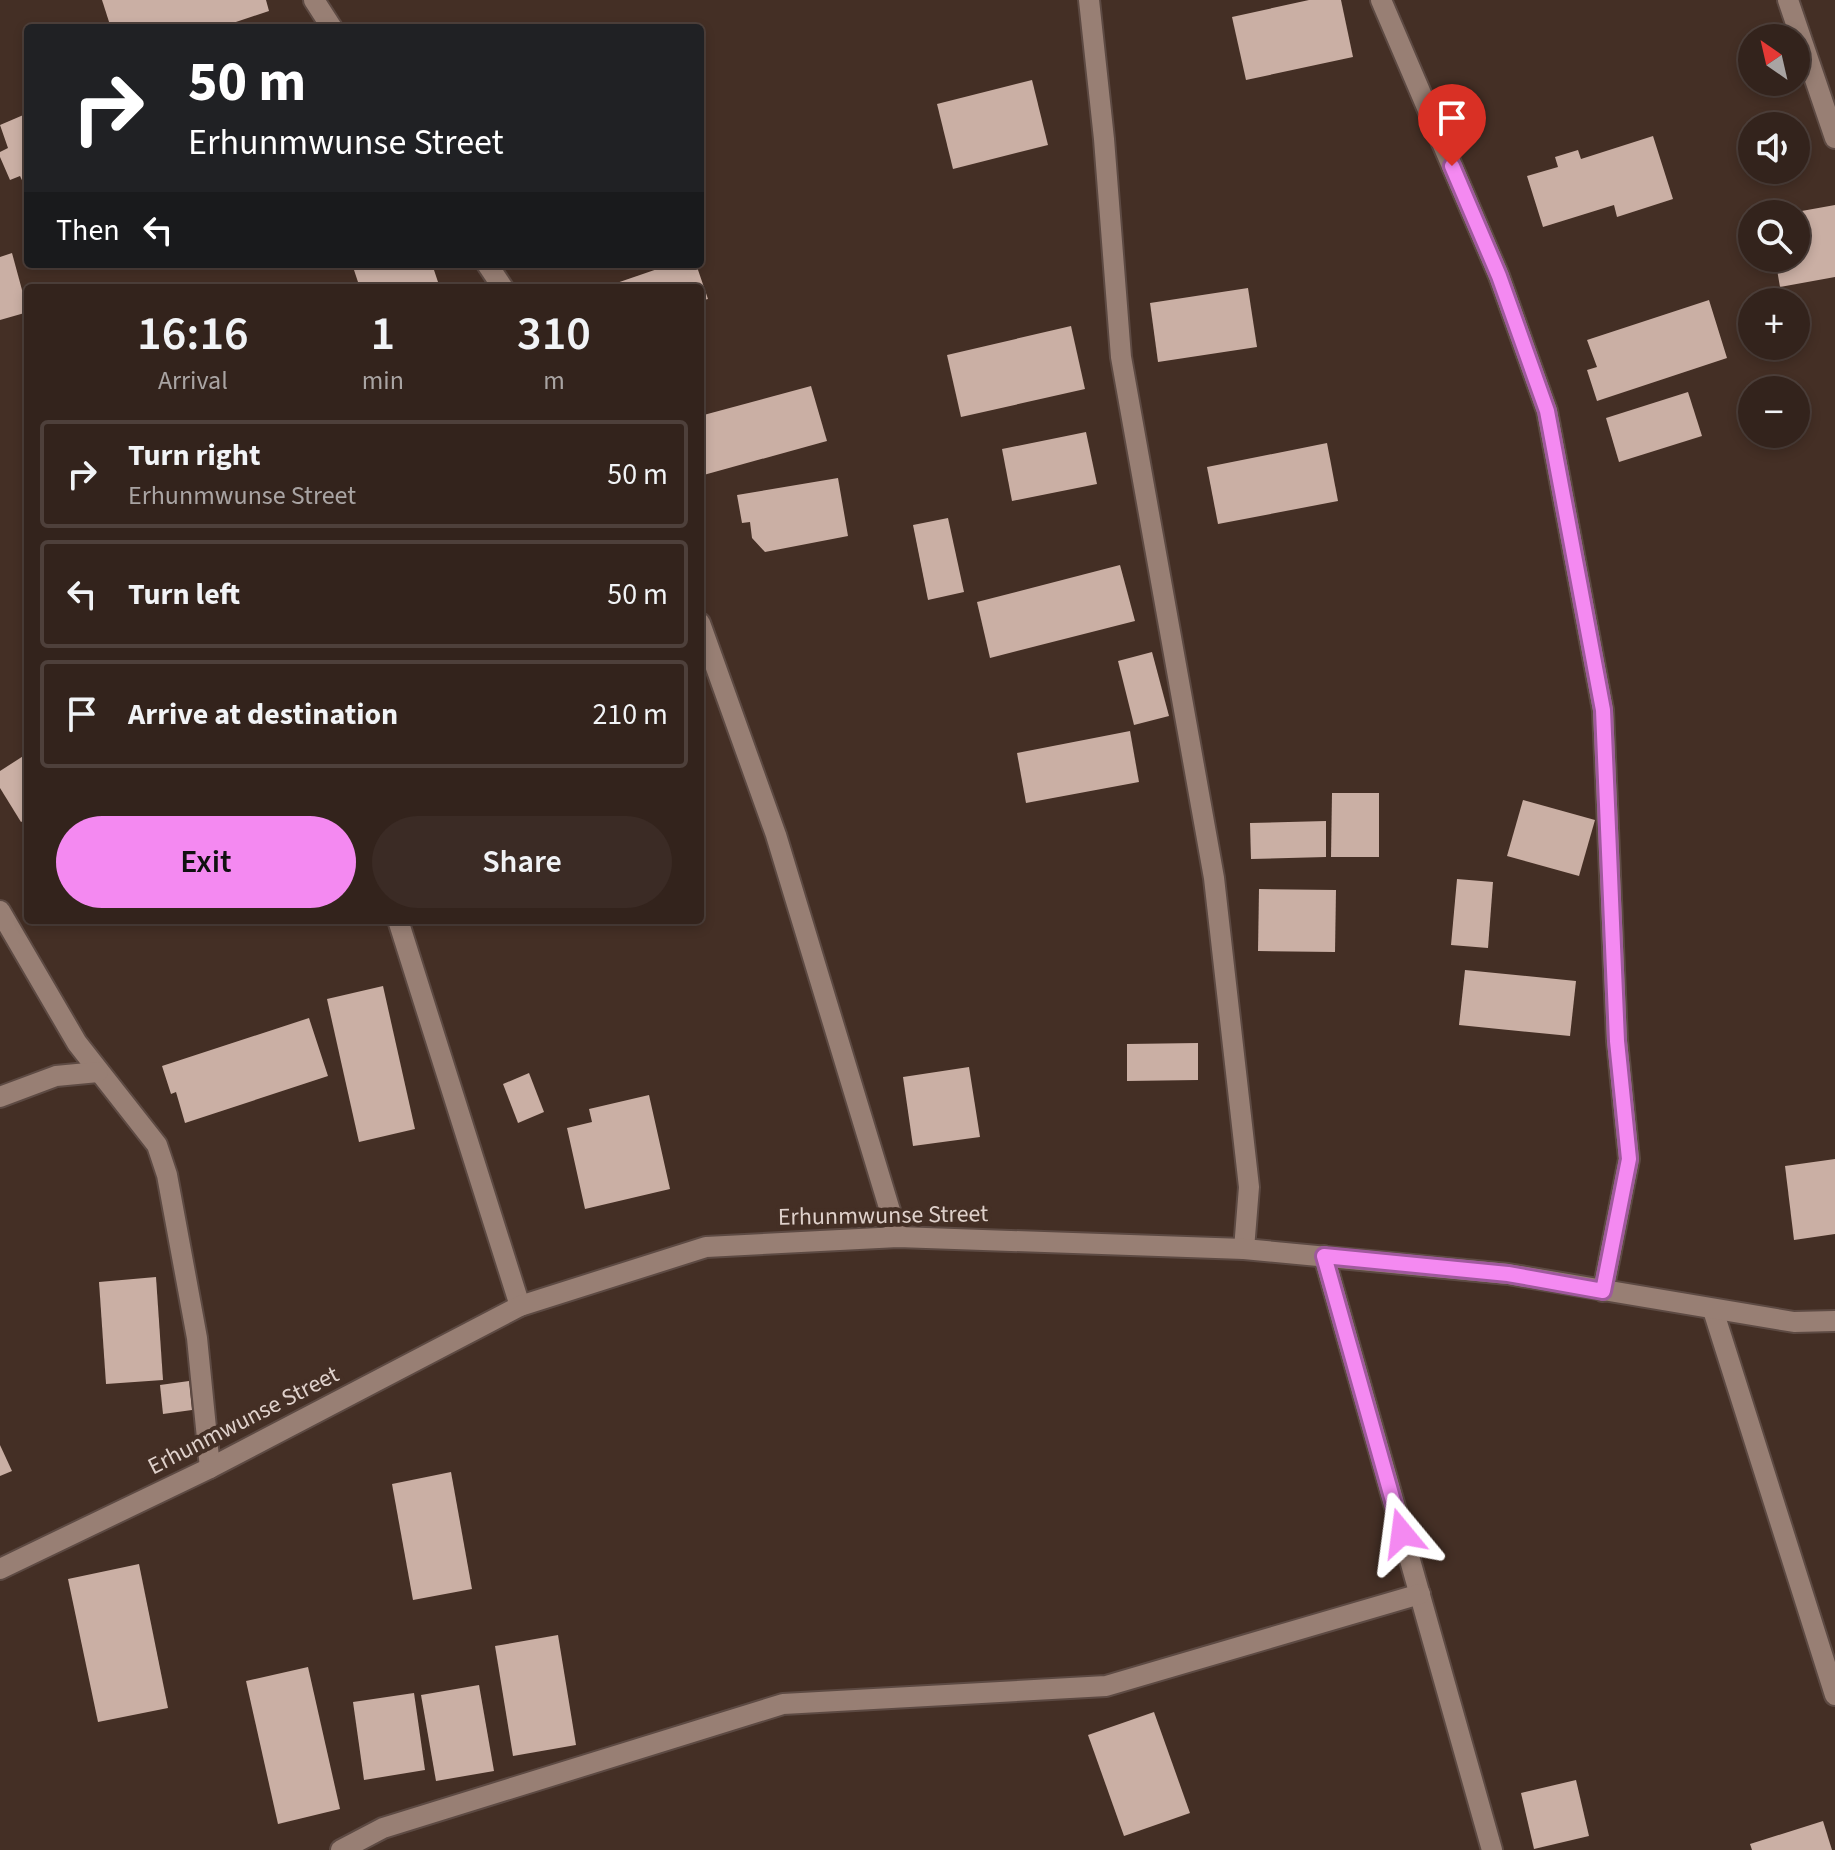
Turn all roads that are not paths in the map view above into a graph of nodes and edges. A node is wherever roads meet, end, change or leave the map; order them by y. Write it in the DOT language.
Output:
graph roads {
  1 [pos="314,0"];
  2 [pos="1089,0"];
  3 [pos="1381,0"];
  4 [pos="1788,0"];
  5 [pos="329,24"];
  6 [pos="1835,138"];
  7 [pos="704,634"];
  8 [pos="0,911"];
  9 [pos="399,924"];
  10 [pos="98,1072"];
  11 [pos="0,1097"];
  12 [pos="898,1237"];
  13 [pos="1244,1249"];
  14 [pos="1324,1256"];
  15 [pos="1603,1291"];
  16 [pos="520,1306"];
  17 [pos="1713,1310"];
  18 [pos="1835,1321"];
  19 [pos="210,1468"];
  20 [pos="0,1569"];
  21 [pos="1420,1594"];
  22 [pos="1835,1695"];
  23 [pos="341,1850"];
  24 [pos="1492,1850"];
  1 -- 5 [label="street"];
  2 -- 13 [label="street"];
  3 -- 15 [label="street"];
  4 -- 6 [label="street"];
  7 -- 12 [label="street"];
  8 -- 10 [label="street"];
  9 -- 16 [label="street"];
  10 -- 11 [label="street"];
  10 -- 19 [label="street"];
  12 -- 13 [label="street, Erhunmwunse Street"];
  12 -- 16 [label="street, Erhunmwunse Street"];
  13 -- 14 [label="street, Erhunmwunse Street"];
  14 -- 15 [label="street, Erhunmwunse Street"];
  14 -- 21 [label="street"];
  15 -- 17 [label="street, Erhunmwunse Street"];
  16 -- 19 [label="street, Erhunmwunse Street"];
  17 -- 18 [label="street, Erhunmwunse Street"];
  17 -- 22 [label="street"];
  19 -- 20 [label="street, Erhunmwunse Street"];
  21 -- 23 [label="street"];
  21 -- 24 [label="street"];
}
